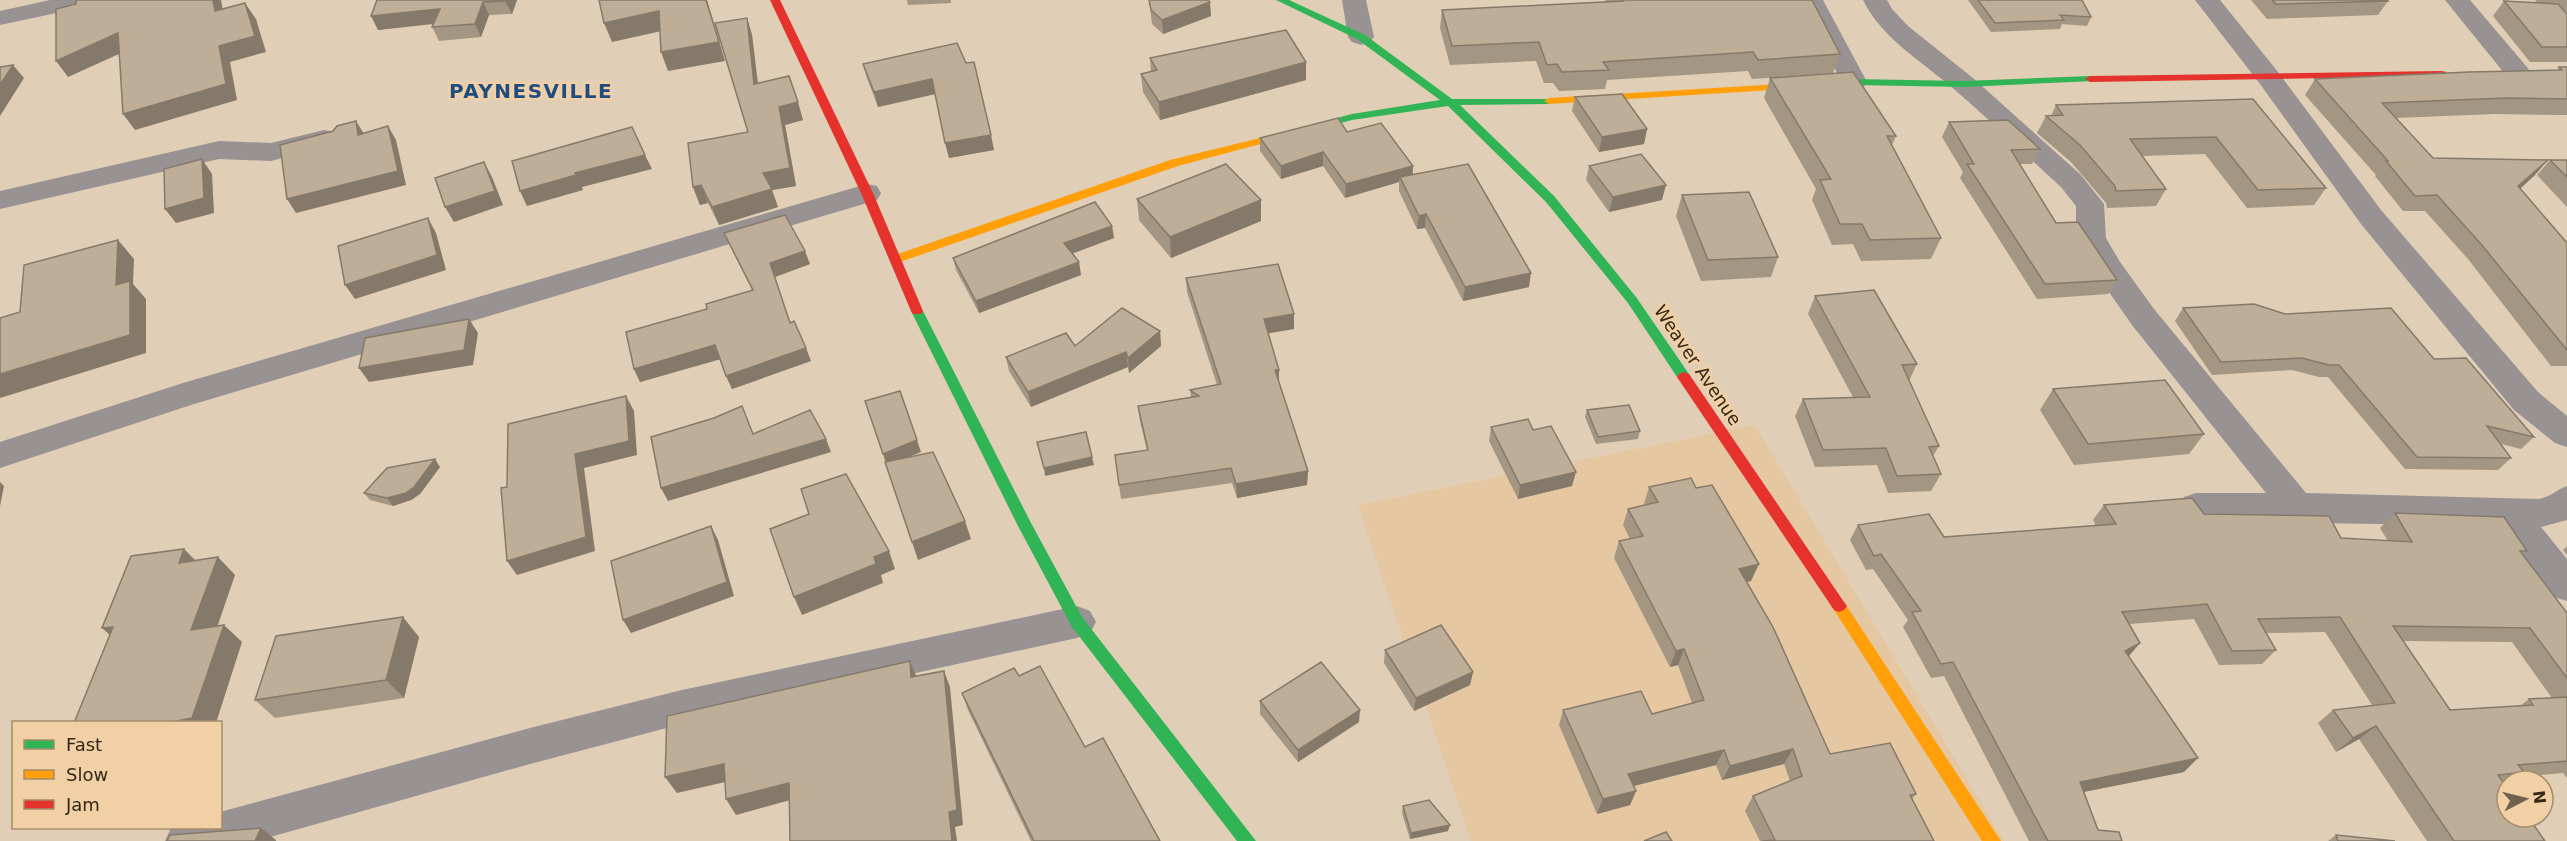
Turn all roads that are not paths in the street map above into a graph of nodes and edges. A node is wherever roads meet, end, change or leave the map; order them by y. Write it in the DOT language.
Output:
graph roads {
  1 [pos="85,0"];
  2 [pos="775,0"];
  3 [pos="1281,0"];
  4 [pos="1354,0"];
  5 [pos="1811,0"];
  6 [pos="1875,0"];
  7 [pos="2206,0"];
  8 [pos="2457,0"];
  9 [pos="0,18"];
  10 [pos="1361,37"];
  11 [pos="2513,73"];
  12 [pos="2458,74"];
  13 [pos="2269,78"];
  14 [pos="1854,82"];
  15 [pos="1964,84"];
  16 [pos="1450,102"];
  17 [pos="331,136"];
  18 [pos="867,193"];
  19 [pos="0,200"];
  20 [pos="896,259"];
  21 [pos="2567,434"];
  22 [pos="0,455"];
  23 [pos="2567,500"];
  24 [pos="2196,507"];
  25 [pos="2297,507"];
  26 [pos="2510,513"];
  27 [pos="2567,586"];
  28 [pos="1077,622"];
  29 [pos="186,841"];
  30 [pos="1247,841"];
  31 [pos="1992,841"];
  1 -- 9 [label="street"];
  2 -- 18 [label="street"];
  3 -- 10 [label="street, Weaver Avenue"];
  4 -- 10 [label="street"];
  5 -- 14 [label="street"];
  6 -- 15 [label="street"];
  7 -- 13 [label="street"];
  8 -- 11 [label="street"];
  10 -- 16 [label="street, Weaver Avenue"];
  12 -- 13 [label="street"];
  13 -- 15 [label="street"];
  13 -- 21 [label="street"];
  14 -- 15 [label="street"];
  14 -- 16 [label="street"];
  15 -- 25 [label="street"];
  16 -- 20 [label="street"];
  16 -- 31 [label="street, Weaver Avenue"];
  17 -- 19 [label="street"];
  18 -- 20 [label="street"];
  18 -- 22 [label="street"];
  20 -- 28 [label="street"];
  23 -- 26 [label="street"];
  24 -- 25 [label="street"];
  25 -- 26 [label="street"];
  26 -- 27 [label="street"];
  28 -- 29 [label="street"];
  28 -- 30 [label="street"];
}
